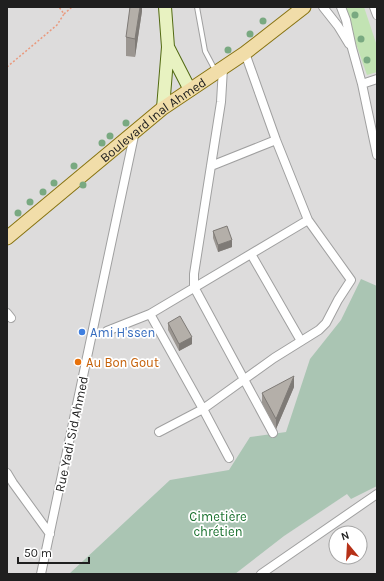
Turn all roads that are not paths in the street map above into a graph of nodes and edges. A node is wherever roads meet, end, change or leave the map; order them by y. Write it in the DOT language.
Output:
graph roads {
  1 [pos="165,7"];
  2 [pos="197,7"];
  3 [pos="304,7"];
  4 [pos="323,7"];
  5 [pos="341,7"];
  6 [pos="374,7"];
  7 [pos="291,12"];
  8 [pos="377,15"];
  9 [pos="168,47"];
  10 [pos="352,48"];
  11 [pos="245,53"];
  12 [pos="219,70"];
  13 [pos="377,79"];
  14 [pos="362,84"];
  15 [pos="190,90"];
  16 [pos="163,108"];
  17 [pos="135,131"];
  18 [pos="276,140"];
  19 [pos="377,155"];
  20 [pos="211,166"];
  21 [pos="308,220"];
  22 [pos="7,238"];
  23 [pos="251,254"];
  24 [pos="194,287"];
  25 [pos="150,314"];
  26 [pos="107,331"];
  27 [pos="301,341"];
  28 [pos="245,379"];
  29 [pos="203,408"];
  30 [pos="159,432"];
  31 [pos="273,433"];
  32 [pos="229,458"];
  33 [pos="7,473"];
  34 [pos="377,494"];
  35 [pos="50,534"];
  36 [pos="41,574"];
  37 [pos="261,574"];
  1 -- 9 [label="main road"];
  2 -- 12 [label="lane"];
  3 -- 7 [label="main road, Boulevard Inal Ahmed"];
  4 -- 10 [label="street"];
  5 -- 10 [label="street"];
  6 -- 8 [label="street"];
  7 -- 11 [label="main road, Boulevard Inal Ahmed"];
  9 -- 15 [label="main road"];
  9 -- 16 [label="main road"];
  10 -- 14 [label="street"];
  11 -- 12 [label="main road, Boulevard Inal Ahmed"];
  11 -- 18 [label="street"];
  12 -- 15 [label="main road, Boulevard Inal Ahmed"];
  12 -- 20 [label="street"];
  13 -- 14 [label="street"];
  14 -- 19 [label="street"];
  15 -- 16 [label="main road, Boulevard Inal Ahmed"];
  16 -- 17 [label="main road, Boulevard Inal Ahmed"];
  17 -- 22 [label="main road, Boulevard Inal Ahmed"];
  17 -- 35 [label="street, Rue Yadi Sid Ahmed"];
  18 -- 20 [label="street"];
  18 -- 21 [label="street"];
  20 -- 24 [label="street"];
  21 -- 23 [label="street"];
  21 -- 27 [label="street"];
  23 -- 24 [label="street"];
  23 -- 27 [label="street"];
  24 -- 25 [label="street"];
  24 -- 28 [label="street"];
  25 -- 26 [label="street"];
  25 -- 29 [label="street"];
  27 -- 28 [label="street"];
  28 -- 29 [label="street"];
  28 -- 31 [label="street"];
  29 -- 30 [label="street"];
  29 -- 32 [label="street"];
  33 -- 35 [label="street"];
  34 -- 37 [label="street"];
  35 -- 36 [label="street, Rue Yadi Sid Ahmed"];
}
